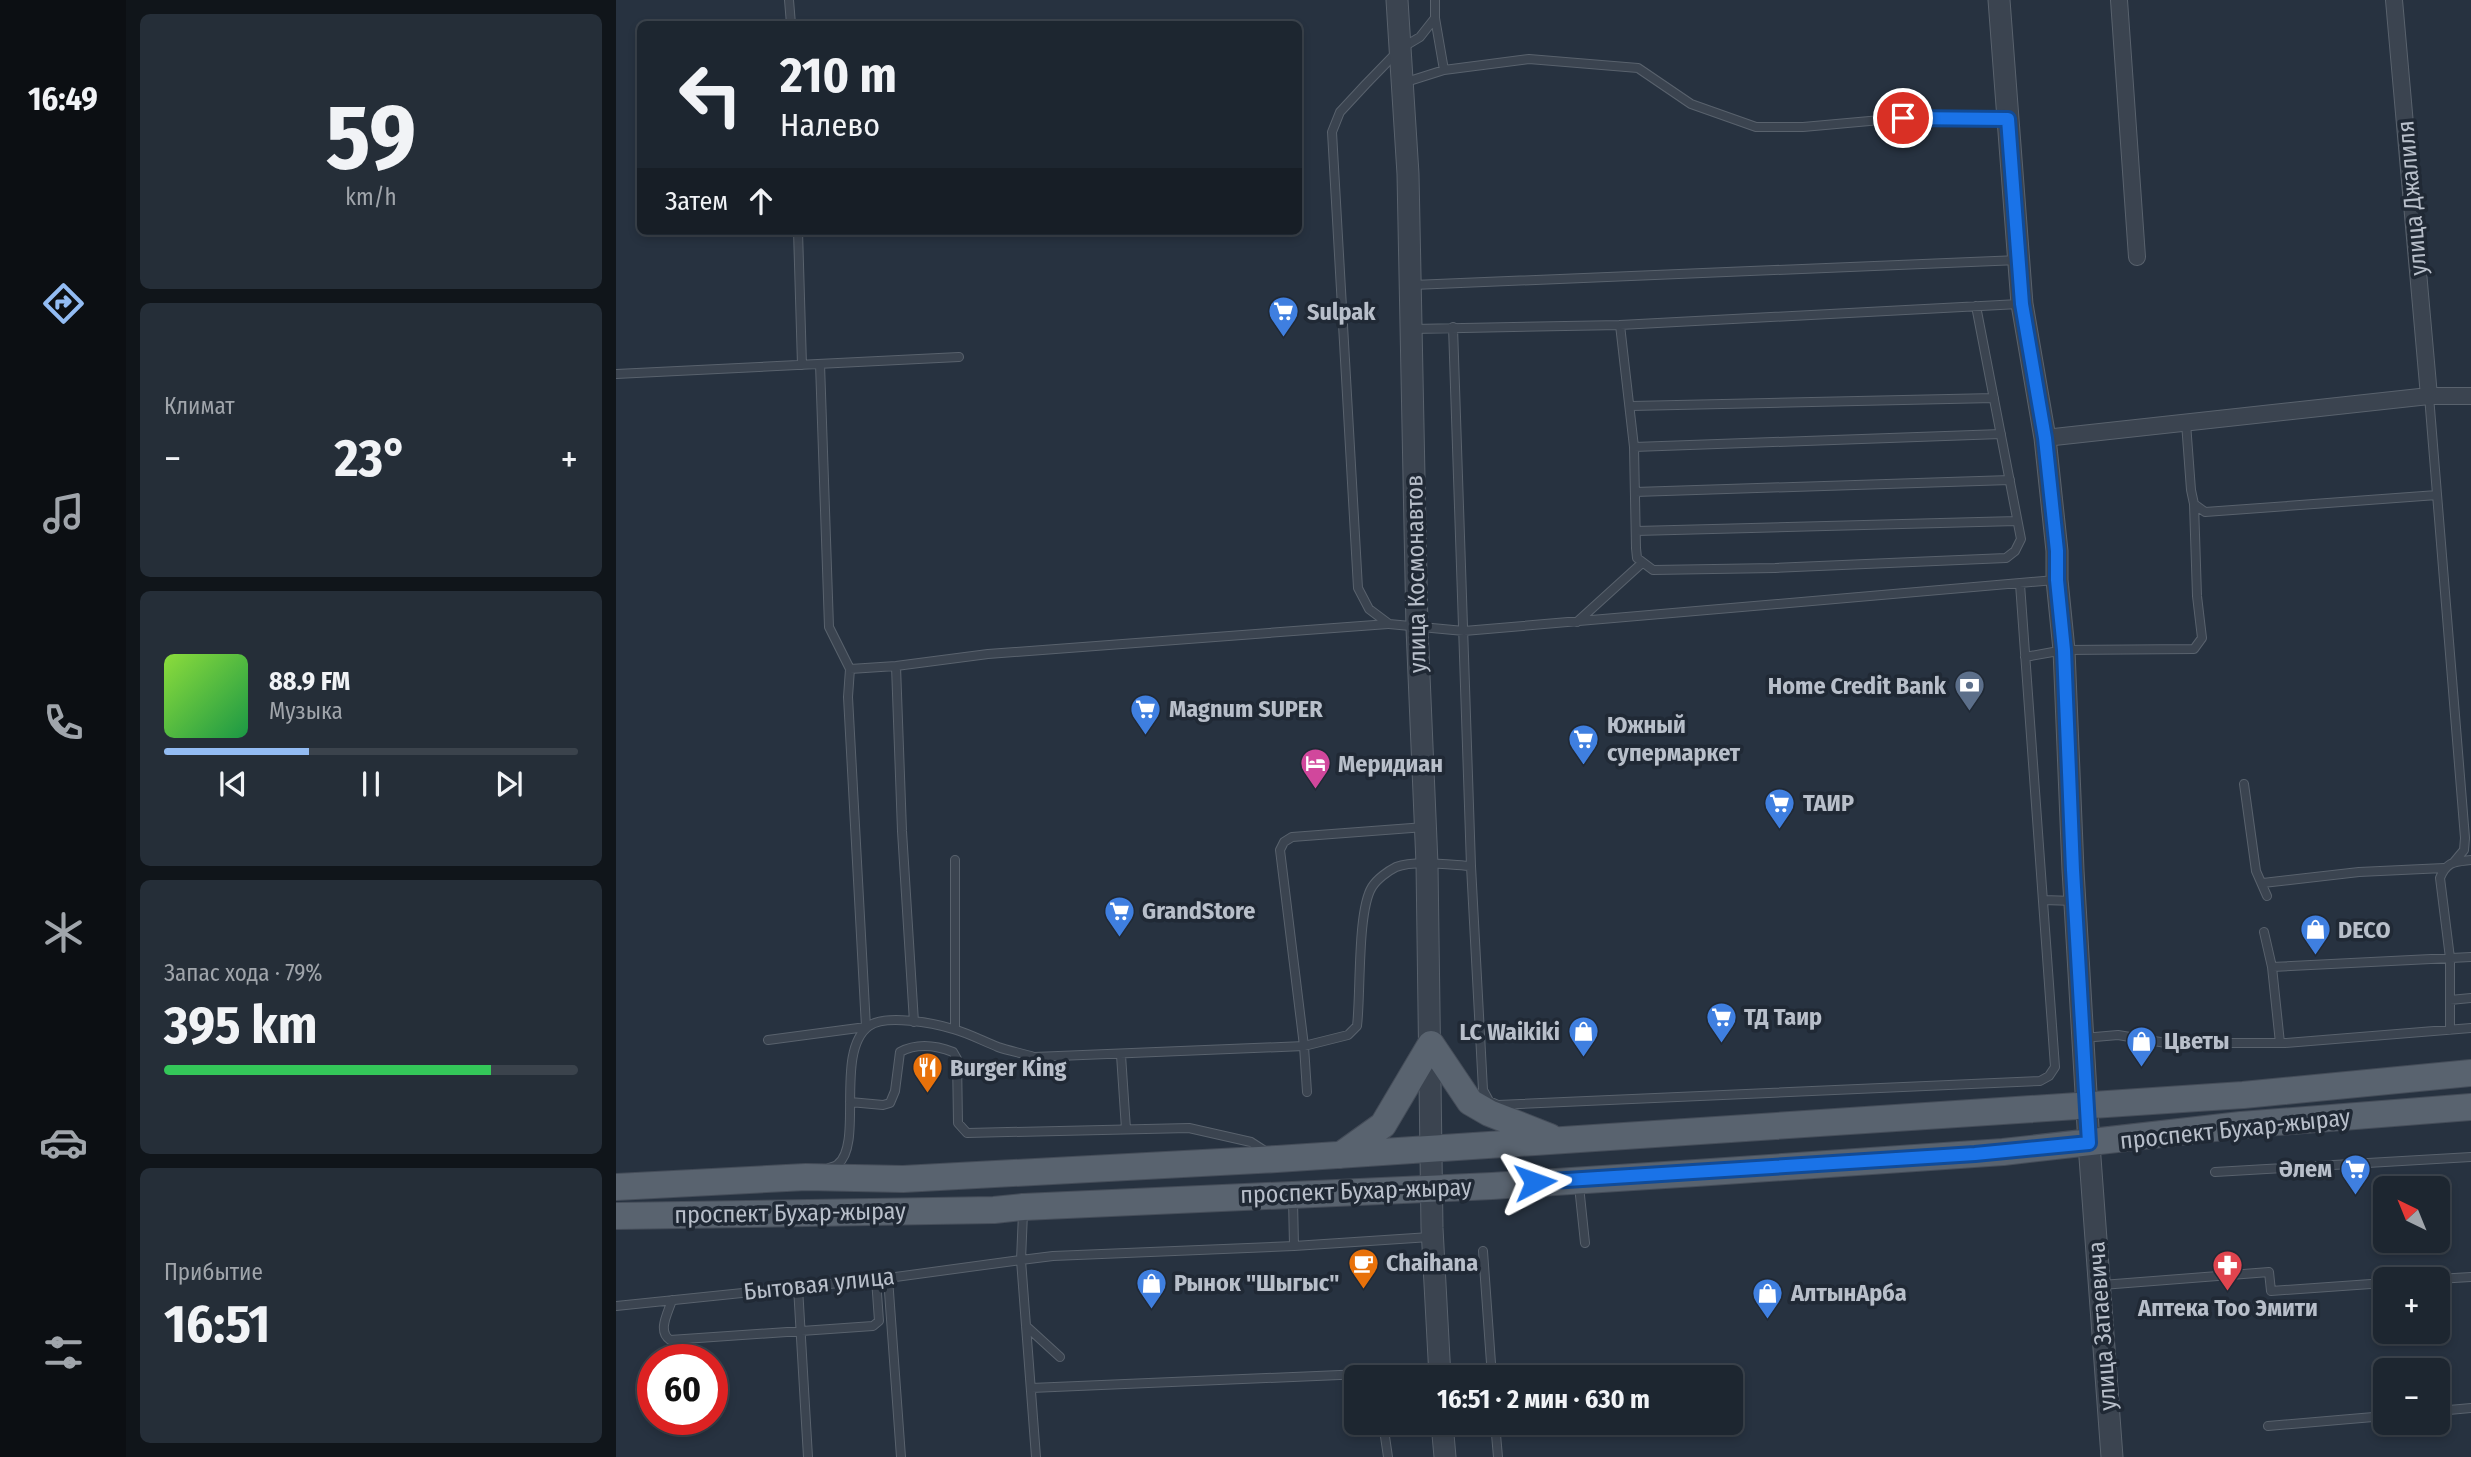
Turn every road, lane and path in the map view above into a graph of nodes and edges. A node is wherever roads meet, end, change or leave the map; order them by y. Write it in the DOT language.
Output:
graph roads {
  1 [pos="789,0"];
  2 [pos="1396,0"];
  3 [pos="1435,0"];
  4 [pos="1999,0"];
  5 [pos="2119,0"];
  6 [pos="2394,0"];
  7 [pos="1435,18"];
  8 [pos="791,21"];
  9 [pos="1400,48"];
  10 [pos="1444,70"];
  11 [pos="1402,83"];
  12 [pos="2008,119"];
  13 [pos="798,235"];
  14 [pos="2137,257"];
  15 [pos="2019,260"];
  16 [pos="1410,285"];
  17 [pos="2022,304"];
  18 [pos="1976,306"];
  19 [pos="1620,325"];
  20 [pos="1453,327"];
  21 [pos="1411,329"];
  22 [pos="959,358"];
  23 [pos="820,364"];
  24 [pos="802,365"];
  25 [pos="616,374"];
  26 [pos="2429,396"];
  27 [pos="2471,396"];
  28 [pos="1994,398"];
  29 [pos="1631,406"];
  30 [pos="2186,424"];
  31 [pos="2001,433"];
  32 [pos="2045,438"];
  33 [pos="1634,447"];
  34 [pos="2010,480"];
  35 [pos="1635,492"];
  36 [pos="2437,495"];
  37 [pos="2194,504"];
  38 [pos="2017,521"];
  39 [pos="1636,531"];
  40 [pos="1642,563"];
  41 [pos="2057,580"];
  42 [pos="2020,584"];
  43 [pos="1577,622"];
  44 [pos="1389,624"];
  45 [pos="1417,628"];
  46 [pos="1464,631"];
  47 [pos="2064,650"];
  48 [pos="2025,657"];
  49 [pos="895,666"];
  50 [pos="850,669"];
  51 [pos="2244,785"];
  52 [pos="1425,827"];
  53 [pos="955,860"];
  54 [pos="2471,860"];
  55 [pos="2454,862"];
  56 [pos="1427,864"];
  57 [pos="1471,866"];
  58 [pos="2444,868"];
  59 [pos="2263,883"];
  60 [pos="2267,896"];
  61 [pos="2043,900"];
  62 [pos="2075,901"];
  63 [pos="2264,932"];
  64 [pos="2471,957"];
  65 [pos="2450,958"];
  66 [pos="2272,967"];
  67 [pos="2471,998"];
  68 [pos="2450,1000"];
  69 [pos="914,1022"];
  70 [pos="866,1027"];
  71 [pos="2471,1028"];
  72 [pos="955,1029"];
  73 [pos="2450,1030"];
  74 [pos="2083,1038"];
  75 [pos="768,1040"];
  76 [pos="2280,1043"];
  77 [pos="1431,1044"];
  78 [pos="1304,1046"];
  79 [pos="1121,1055"];
  80 [pos="2471,1073"];
  81 [pos="1307,1092"];
  82 [pos="850,1102"];
  83 [pos="2087,1106"];
  84 [pos="2471,1107"];
  85 [pos="1126,1129"];
  86 [pos="1558,1140"];
  87 [pos="2089,1143"];
  88 [pos="1431,1148"];
  89 [pos="1340,1155"];
  90 [pos="2471,1157"];
  91 [pos="1277,1159"];
  92 [pos="2215,1172"];
  93 [pos="806,1177"];
  94 [pos="1578,1179"];
  95 [pos="616,1187"];
  96 [pos="1432,1188"];
  97 [pos="1293,1194"];
  98 [pos="1023,1207"];
  99 [pos="805,1212"];
  100 [pos="616,1216"];
  101 [pos="1433,1237"];
  102 [pos="1585,1243"];
  103 [pos="1294,1246"];
  104 [pos="1483,1251"];
  105 [pos="1021,1260"];
  106 [pos="2471,1277"];
  107 [pos="888,1278"];
  108 [pos="2450,1278"];
  109 [pos="876,1279"];
  110 [pos="2373,1284"];
  111 [pos="2099,1286"];
  112 [pos="798,1287"];
  113 [pos="672,1300"];
  114 [pos="616,1306"];
  115 [pos="1026,1326"];
  116 [pos="801,1331"];
  117 [pos="1060,1357"];
  118 [pos="1439,1365"];
  119 [pos="1491,1365"];
  120 [pos="1344,1375"];
  121 [pos="1031,1388"];
  122 [pos="2471,1408"];
  123 [pos="2450,1410"];
  124 [pos="2373,1417"];
  125 [pos="2268,1426"];
  126 [pos="1385,1435"];
  127 [pos="1443,1435"];
  128 [pos="1496,1435"];
  129 [pos="808,1457"];
  130 [pos="901,1457"];
  131 [pos="1036,1457"];
  132 [pos="1388,1457"];
  133 [pos="1444,1457"];
  134 [pos="1498,1457"];
  135 [pos="2112,1457"];
  1 -- 8 [label="lane"];
  2 -- 9 [label="street, улица Космонавтов"];
  3 -- 7 [label="lane"];
  4 -- 12 [label="street"];
  5 -- 14 [label="street"];
  6 -- 26 [label="street, улица Джалиля"];
  7 -- 9 [label="lane"];
  7 -- 10 [label="lane"];
  9 -- 11 [label="street, улица Космонавтов"];
  9 -- 44 [label="lane"];
  10 -- 11 [label="lane"];
  10 -- 12 [label="lane"];
  11 -- 16 [label="street, улица Космонавтов"];
  12 -- 15 [label="street"];
  13 -- 24 [label="lane"];
  15 -- 16 [label="lane"];
  15 -- 17 [label="street"];
  16 -- 21 [label="street, улица Космонавтов"];
  17 -- 18 [label="lane"];
  17 -- 32 [label="street"];
  18 -- 19 [label="lane"];
  18 -- 28 [label="lane"];
  19 -- 20 [label="lane"];
  19 -- 29 [label="lane"];
  20 -- 21 [label="lane"];
  20 -- 46 [label="lane"];
  21 -- 45 [label="street, улица Космонавтов"];
  22 -- 23 [label="lane"];
  23 -- 24 [label="lane"];
  23 -- 50 [label="lane"];
  24 -- 25 [label="lane"];
  26 -- 27 [label="street"];
  26 -- 30 [label="street"];
  26 -- 36 [label="lane"];
  28 -- 29 [label="lane"];
  28 -- 31 [label="lane"];
  29 -- 33 [label="lane"];
  30 -- 32 [label="street"];
  30 -- 37 [label="lane"];
  31 -- 33 [label="lane"];
  31 -- 34 [label="lane"];
  32 -- 41 [label="street"];
  33 -- 35 [label="lane"];
  34 -- 35 [label="lane"];
  34 -- 38 [label="lane"];
  35 -- 39 [label="lane"];
  36 -- 37 [label="lane"];
  36 -- 55 [label="lane"];
  37 -- 47 [label="lane"];
  38 -- 39 [label="lane"];
  38 -- 40 [label="lane"];
  39 -- 40 [label="lane"];
  40 -- 43 [label="lane"];
  41 -- 42 [label="lane"];
  41 -- 47 [label="street"];
  42 -- 43 [label="lane"];
  42 -- 48 [label="lane"];
  43 -- 46 [label="lane"];
  44 -- 45 [label="lane"];
  44 -- 49 [label="lane"];
  45 -- 46 [label="lane"];
  45 -- 52 [label="street, улица Космонавтов"];
  46 -- 57 [label="lane"];
  47 -- 48 [label="lane"];
  47 -- 62 [label="street"];
  48 -- 61 [label="lane"];
  49 -- 50 [label="lane"];
  49 -- 69 [label="lane"];
  50 -- 70 [label="lane"];
  51 -- 59 [label="lane"];
  52 -- 56 [label="street, улица Космонавтов"];
  52 -- 78 [label="lane"];
  53 -- 72 [label="lane"];
  54 -- 55 [label="lane"];
  55 -- 58 [label="lane"];
  56 -- 57 [label="lane"];
  56 -- 77 [label="street, улица Космонавтов"];
  56 -- 78 [label="lane"];
  57 -- 61 [label="lane"];
  58 -- 59 [label="lane"];
  58 -- 65 [label="lane"];
  59 -- 60 [label="lane"];
  61 -- 62 [label="lane"];
  62 -- 74 [label="street"];
  63 -- 66 [label="lane"];
  64 -- 65 [label="lane"];
  65 -- 66 [label="lane"];
  65 -- 68 [label="lane"];
  66 -- 76 [label="lane"];
  67 -- 68 [label="lane"];
  68 -- 73 [label="lane"];
  69 -- 70 [label="lane"];
  69 -- 72 [label="lane"];
  70 -- 75 [label="lane"];
  70 -- 82 [label="lane"];
  71 -- 73 [label="lane"];
  72 -- 79 [label="lane"];
  73 -- 76 [label="lane"];
  74 -- 76 [label="lane"];
  74 -- 83 [label="street"];
  77 -- 86 [label="main road"];
  77 -- 88 [label="street, улица Космонавтов"];
  77 -- 89 [label="main road"];
  78 -- 79 [label="lane"];
  78 -- 81 [label="lane"];
  79 -- 85 [label="lane"];
  80 -- 83 [label="main road, проспект Бухар-жырау"];
  82 -- 85 [label="lane"];
  82 -- 93 [label="lane"];
  83 -- 86 [label="main road, проспект Бухар-жырау"];
  83 -- 87 [label="street, улица Затаевича"];
  84 -- 87 [label="main road, проспект Бухар-жырау"];
  85 -- 91 [label="lane"];
  86 -- 88 [label="main road, проспект Бухар-жырау"];
  87 -- 94 [label="main road, проспект Бухар-жырау"];
  87 -- 111 [label="street, улица Затаевича"];
  88 -- 89 [label="main road, проспект Бухар-жырау"];
  88 -- 96 [label="street, улица Космонавтов"];
  89 -- 91 [label="main road, проспект Бухар-жырау"];
  90 -- 92 [label="lane"];
  91 -- 93 [label="main road, проспект Бухар-жырау"];
  93 -- 95 [label="main road, проспект Бухар-жырау"];
  93 -- 99 [label="main road"];
  94 -- 96 [label="main road, проспект Бухар-жырау"];
  94 -- 102 [label="lane"];
  96 -- 97 [label="main road, проспект Бухар-жырау"];
  96 -- 101 [label="street, улица Космонавтов"];
  97 -- 98 [label="main road, проспект Бухар-жырау"];
  97 -- 103 [label="lane"];
  98 -- 99 [label="main road, проспект Бухар-жырау"];
  98 -- 105 [label="lane"];
  99 -- 100 [label="main road, проспект Бухар-жырау"];
  101 -- 103 [label="lane, Бытовая улица"];
  101 -- 118 [label="street, улица Космонавтов"];
  103 -- 105 [label="lane, Бытовая улица"];
  104 -- 119 [label="lane"];
  105 -- 107 [label="lane, Бытовая улица"];
  105 -- 115 [label="lane"];
  106 -- 108 [label="lane"];
  107 -- 109 [label="lane, Бытовая улица"];
  107 -- 130 [label="lane"];
  109 -- 112 [label="lane, Бытовая улица"];
  109 -- 116 [label="lane"];
  110 -- 111 [label="lane"];
  111 -- 135 [label="street, улица Затаевича"];
  112 -- 113 [label="lane, Бытовая улица"];
  112 -- 116 [label="lane"];
  113 -- 114 [label="lane, Бытовая улица"];
  113 -- 116 [label="lane"];
  115 -- 117 [label="lane"];
  115 -- 121 [label="lane"];
  116 -- 129 [label="lane"];
  120 -- 121 [label="lane"];
  121 -- 131 [label="lane"];
  122 -- 123 [label="lane"];
  124 -- 125 [label="lane"];
  126 -- 132 [label="lane"];
  127 -- 133 [label="street"];
  128 -- 134 [label="lane"];
}
